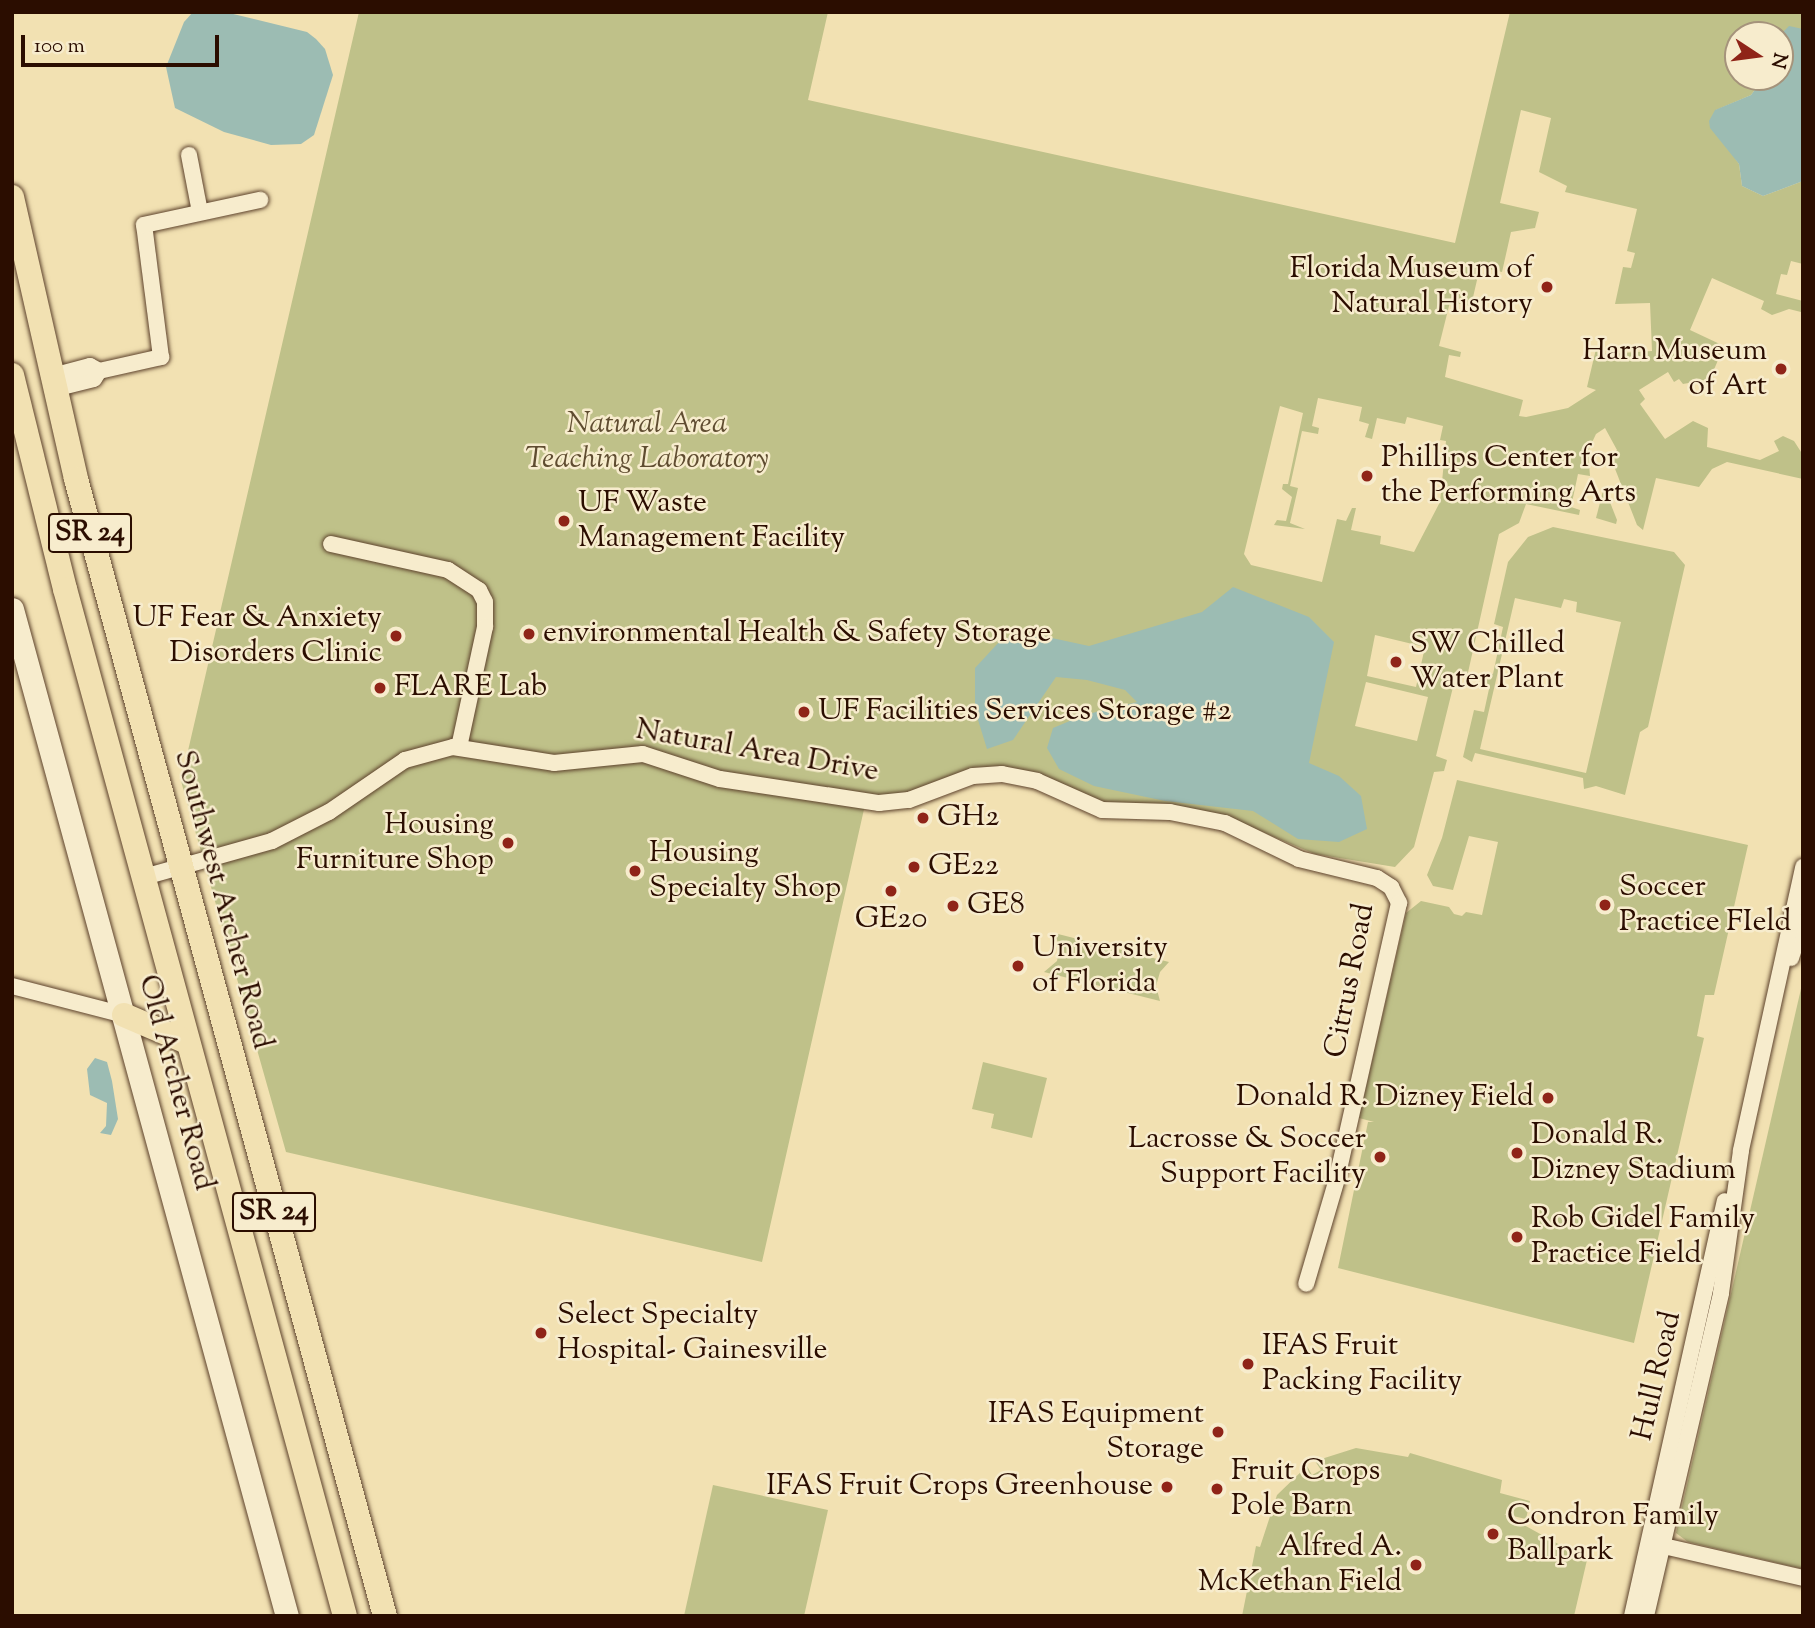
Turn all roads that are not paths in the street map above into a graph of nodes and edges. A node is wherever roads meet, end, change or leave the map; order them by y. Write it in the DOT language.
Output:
graph roads {
  1 [pos="189,155"];
  2 [pos="12,197"];
  3 [pos="260,200"];
  4 [pos="200,212"];
  5 [pos="14,383"];
  6 [pos="53,383"];
  7 [pos="331,544"];
  8 [pos="102,578"];
  9 [pos="65,589"];
  10 [pos="12,608"];
  11 [pos="459,747"];
  12 [pos="181,866"];
  13 [pos="1803,867"];
  14 [pos="144,877"];
  15 [pos="1395,892"];
  16 [pos="1803,922"];
  17 [pos="12,986"];
  18 [pos="1773,1010"];
  19 [pos="124,1015"];
  20 [pos="187,1042"];
  21 [pos="1306,1284"];
  22 [pos="291,1415"];
  23 [pos="334,1434"];
  24 [pos="1655,1545"];
  25 [pos="1803,1578"];
  26 [pos="287,1616"];
  27 [pos="345,1616"];
  28 [pos="385,1616"];
  29 [pos="1632,1616"];
  30 [pos="1646,1616"];
  1 -- 4 [label="street"];
  2 -- 6 [label="main road, Southwest Archer Road / SR 24"];
  3 -- 4 [label="street"];
  4 -- 6 [label="street"];
  5 -- 6 [label="main road"];
  5 -- 9 [label="main road, SR 24"];
  6 -- 8 [label="main road, Southwest Archer Road / SR 24"];
  7 -- 11 [label="street"];
  8 -- 9 [label="main road"];
  8 -- 12 [label="main road, Southwest Archer Road / SR 24"];
  9 -- 14 [label="main road, SR 24"];
  10 -- 19 [label="street, Old Archer Road"];
  11 -- 12 [label="street"];
  11 -- 15 [label="street, Natural Area Drive"];
  12 -- 14 [label="street"];
  12 -- 23 [label="main road, Southwest Archer Road / SR 24"];
  13 -- 18 [label="street, Hull Road"];
  14 -- 20 [label="main road, SR 24"];
  15 -- 21 [label="street, Citrus Road"];
  16 -- 18 [label="street, Hull Road"];
  17 -- 19 [label="street"];
  18 -- 24 [label="street, Hull Road"];
  19 -- 20 [label="main road"];
  19 -- 26 [label="street, Old Archer Road"];
  20 -- 22 [label="main road, SR 24"];
  22 -- 23 [label="main road"];
  22 -- 27 [label="main road, SR 24"];
  23 -- 28 [label="main road, Southwest Archer Road / SR 24"];
  24 -- 25 [label="street"];
  24 -- 29 [label="street, Hull Road"];
  24 -- 30 [label="street, Hull Road"];
}
